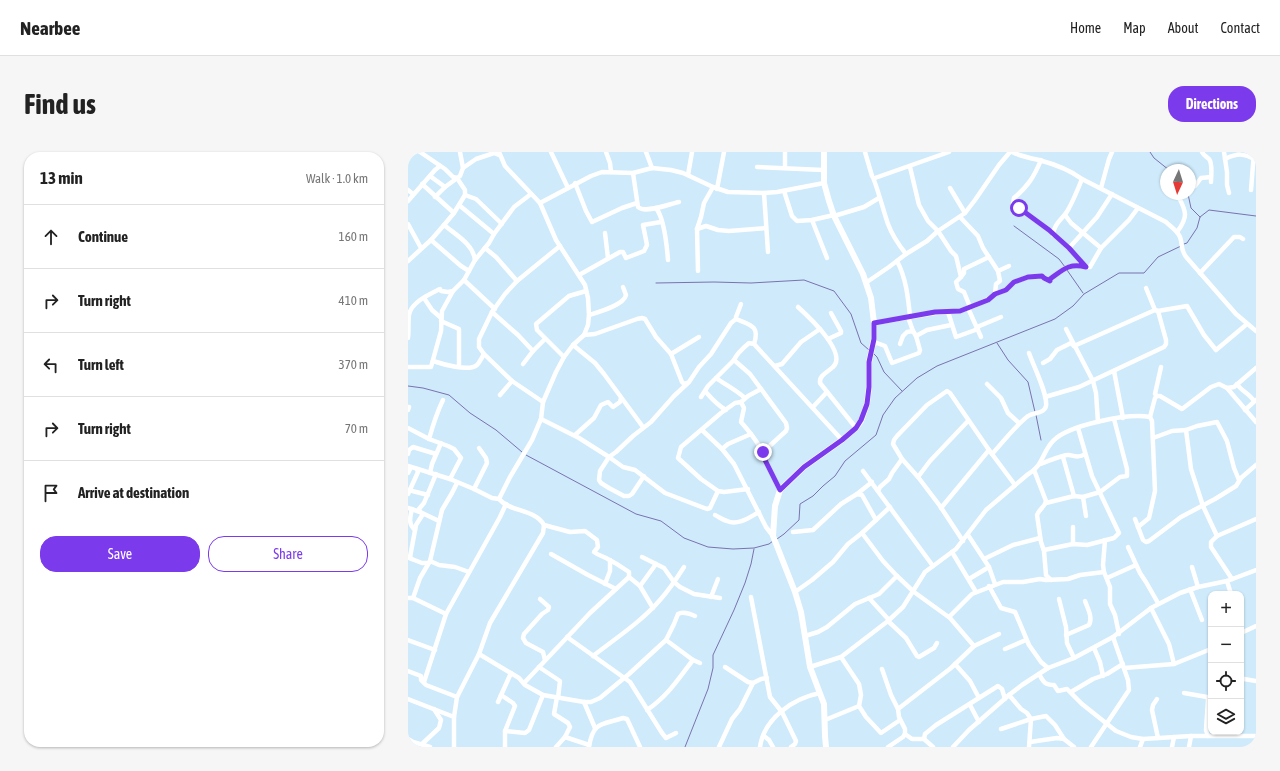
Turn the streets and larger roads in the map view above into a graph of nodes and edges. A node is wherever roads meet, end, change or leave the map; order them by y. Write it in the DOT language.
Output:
graph roads {
  1 [pos="420,152"];
  2 [pos="460,152"];
  3 [pos="486,152"];
  4 [pos="552,152"];
  5 [pos="606,152"];
  6 [pos="646,152"];
  7 [pos="692,152"];
  8 [pos="724,152"];
  9 [pos="785,152"];
  10 [pos="824,152"];
  11 [pos="865,152"];
  12 [pos="949,152"];
  13 [pos="1011,152"];
  14 [pos="1112,152"];
  15 [pos="1202,152"];
  16 [pos="1224,152"];
  17 [pos="1254,152"];
  18 [pos="499,154"];
  19 [pos="481,155"];
  20 [pos="1225,159"];
  21 [pos="1255,159"];
  22 [pos="1041,160"];
  23 [pos="440,166"];
  24 [pos="757,167"];
  25 [pos="910,167"];
  26 [pos="463,168"];
  27 [pos="652,168"];
  28 [pos="785,168"];
  29 [pos="823,170"];
  30 [pos="611,172"];
  31 [pos="633,173"];
  32 [pos="688,175"];
  33 [pos="430,176"];
  34 [pos="457,178"];
  35 [pos="875,178"];
  36 [pos="1082,179"];
  37 [pos="575,183"];
  38 [pos="824,183"];
  39 [pos="422,184"];
  40 [pos="1196,185"];
  41 [pos="445,187"];
  42 [pos="568,188"];
  43 [pos="715,188"];
  44 [pos="950,188"];
  45 [pos="1101,188"];
  46 [pos="408,190"];
  47 [pos="1251,190"];
  48 [pos="784,191"];
  49 [pos="764,193"];
  50 [pos="1229,193"];
  51 [pos="413,194"];
  52 [pos="531,194"];
  53 [pos="1112,194"];
  54 [pos="465,195"];
  55 [pos="435,197"];
  56 [pos="879,198"];
  57 [pos="1180,200"];
  58 [pos="408,201"];
  59 [pos="679,202"];
  60 [pos="540,203"];
  61 [pos="637,203"];
  62 [pos="458,205"];
  63 [pos="656,208"];
  64 [pos="1138,208"];
  65 [pos="454,213"];
  66 [pos="965,213"];
  67 [pos="1065,215"];
  68 [pos="834,216"];
  69 [pos="960,217"];
  70 [pos="812,220"];
  71 [pos="661,222"];
  72 [pos="408,224"];
  73 [pos="502,224"];
  74 [pos="444,225"];
  75 [pos="697,228"];
  76 [pos="766,228"];
  77 [pos="1051,229"];
  78 [pos="938,231"];
  79 [pos="1177,232"];
  80 [pos="605,233"];
  81 [pos="1083,233"];
  82 [pos="494,234"];
  83 [pos="1243,239"];
  84 [pos="431,240"];
  85 [pos="560,246"];
  86 [pos="421,248"];
  87 [pos="485,248"];
  88 [pos="1069,248"];
  89 [pos="1101,248"];
  90 [pos="768,252"];
  91 [pos="906,254"];
  92 [pos="989,257"];
  93 [pos="608,258"];
  94 [pos="827,258"];
  95 [pos="475,260"];
  96 [pos="668,260"];
  97 [pos="408,261"];
  98 [pos="897,261"];
  99 [pos="1009,266"];
  100 [pos="1086,267"];
  101 [pos="469,271"];
  102 [pos="698,271"];
  103 [pos="998,271"];
  104 [pos="1200,273"];
  105 [pos="579,275"];
  106 [pos="961,277"];
  107 [pos="464,280"];
  108 [pos="518,281"];
  109 [pos="867,282"];
  110 [pos="624,287"];
  111 [pos="1146,288"];
  112 [pos="453,291"];
  113 [pos="586,291"];
  114 [pos="995,294"];
  115 [pos="424,298"];
  116 [pos="741,304"];
  117 [pos="798,307"];
  118 [pos="969,308"];
  119 [pos="494,310"];
  120 [pos="1157,310"];
  121 [pos="948,312"];
  122 [pos="408,313"];
  123 [pos="831,313"];
  124 [pos="589,315"];
  125 [pos="909,316"];
  126 [pos="1001,317"];
  127 [pos="441,319"];
  128 [pos="736,319"];
  129 [pos="874,323"];
  130 [pos="1247,324"];
  131 [pos="951,325"];
  132 [pos="820,328"];
  133 [pos="977,328"];
  134 [pos="1066,329"];
  135 [pos="913,331"];
  136 [pos="1256,331"];
  137 [pos="584,335"];
  138 [pos="916,336"];
  139 [pos="699,337"];
  140 [pos="982,337"];
  141 [pos="408,338"];
  142 [pos="545,338"];
  143 [pos="828,339"];
  144 [pos="754,344"];
  145 [pos="872,344"];
  146 [pos="900,344"];
  147 [pos="573,345"];
  148 [pos="1074,346"];
  149 [pos="532,351"];
  150 [pos="1029,353"];
  151 [pos="484,354"];
  152 [pos="671,354"];
  153 [pos="564,357"];
  154 [pos="734,360"];
  155 [pos="433,361"];
  156 [pos="1043,363"];
  157 [pos="523,364"];
  158 [pos="775,366"];
  159 [pos="408,367"];
  160 [pos="459,367"];
  161 [pos="1161,367"];
  162 [pos="1256,368"];
  163 [pos="1114,371"];
  164 [pos="716,378"];
  165 [pos="512,381"];
  166 [pos="1093,381"];
  167 [pos="687,384"];
  168 [pos="987,384"];
  169 [pos="1237,384"];
  170 [pos="1227,388"];
  171 [pos="761,389"];
  172 [pos="705,391"];
  173 [pos="827,392"];
  174 [pos="500,395"];
  175 [pos="1157,396"];
  176 [pos="701,397"];
  177 [pos="1045,397"];
  178 [pos="621,398"];
  179 [pos="443,400"];
  180 [pos="743,400"];
  181 [pos="1255,401"];
  182 [pos="543,402"];
  183 [pos="812,407"];
  184 [pos="726,410"];
  185 [pos="1245,410"];
  186 [pos="1150,417"];
  187 [pos="1123,418"];
  188 [pos="541,419"];
  189 [pos="1114,419"];
  190 [pos="968,421"];
  191 [pos="1098,422"];
  192 [pos="1256,422"];
  193 [pos="1019,424"];
  194 [pos="644,427"];
  195 [pos="408,428"];
  196 [pos="856,428"];
  197 [pos="1078,428"];
  198 [pos="702,430"];
  199 [pos="1186,430"];
  200 [pos="751,434"];
  201 [pos="575,435"];
  202 [pos="1153,438"];
  203 [pos="429,439"];
  204 [pos="842,440"];
  205 [pos="441,443"];
  206 [pos="479,448"];
  207 [pos="722,449"];
  208 [pos="763,452"];
  209 [pos="990,452"];
  210 [pos="408,454"];
  211 [pos="436,454"];
  212 [pos="1085,454"];
  213 [pos="610,457"];
  214 [pos="1063,457"];
  215 [pos="902,459"];
  216 [pos="1040,464"];
  217 [pos="1256,465"];
  218 [pos="410,466"];
  219 [pos="417,469"];
  220 [pos="1034,470"];
  221 [pos="863,471"];
  222 [pos="408,473"];
  223 [pos="430,473"];
  224 [pos="436,474"];
  225 [pos="644,476"];
  226 [pos="918,477"];
  227 [pos="450,479"];
  228 [pos="1239,480"];
  229 [pos="872,482"];
  230 [pos="457,483"];
  231 [pos="1015,485"];
  232 [pos="474,489"];
  233 [pos="748,489"];
  234 [pos="780,490"];
  235 [pos="409,491"];
  236 [pos="718,491"];
  237 [pos="878,491"];
  238 [pos="1100,492"];
  239 [pos="857,494"];
  240 [pos="428,495"];
  241 [pos="1074,496"];
  242 [pos="1083,497"];
  243 [pos="499,499"];
  244 [pos="1046,503"];
  245 [pos="506,504"];
  246 [pos="1203,506"];
  247 [pos="890,507"];
  248 [pos="941,508"];
  249 [pos="410,510"];
  250 [pos="759,512"];
  251 [pos="421,513"];
  252 [pos="715,515"];
  253 [pos="1086,516"];
  254 [pos="1136,519"];
  255 [pos="1256,519"];
  256 [pos="876,520"];
  257 [pos="439,521"];
  258 [pos="544,525"];
  259 [pos="1073,527"];
  260 [pos="1138,527"];
  261 [pos="415,530"];
  262 [pos="793,532"];
  263 [pos="862,533"];
  264 [pos="968,535"];
  265 [pos="773,536"];
  266 [pos="1217,536"];
  267 [pos="1040,538"];
  268 [pos="1105,540"];
  269 [pos="963,541"];
  270 [pos="1073,544"];
  271 [pos="1128,547"];
  272 [pos="1044,550"];
  273 [pos="952,552"];
  274 [pos="552,554"];
  275 [pos="642,557"];
  276 [pos="409,558"];
  277 [pos="984,559"];
  278 [pos="610,560"];
  279 [pos="429,562"];
  280 [pos="656,564"];
  281 [pos="1136,565"];
  282 [pos="933,566"];
  283 [pos="684,567"];
  284 [pos="988,567"];
  285 [pos="1192,567"];
  286 [pos="1256,570"];
  287 [pos="469,572"];
  288 [pos="1104,572"];
  289 [pos="1046,574"];
  290 [pos="629,576"];
  291 [pos="897,576"];
  292 [pos="1107,578"];
  293 [pos="718,579"];
  294 [pos="969,579"];
  295 [pos="1042,579"];
  296 [pos="1051,580"];
  297 [pos="1230,580"];
  298 [pos="674,582"];
  299 [pos="605,584"];
  300 [pos="996,584"];
  301 [pos="640,586"];
  302 [pos="989,586"];
  303 [pos="1198,587"];
  304 [pos="616,589"];
  305 [pos="1190,590"];
  306 [pos="1231,591"];
  307 [pos="795,592"];
  308 [pos="914,592"];
  309 [pos="976,592"];
  310 [pos="711,597"];
  311 [pos="751,597"];
  312 [pos="410,598"];
  313 [pos="720,598"];
  314 [pos="869,598"];
  315 [pos="540,599"];
  316 [pos="1059,599"];
  317 [pos="1085,601"];
  318 [pos="1158,603"];
  319 [pos="652,608"];
  320 [pos="1151,608"];
  321 [pos="446,614"];
  322 [pos="695,616"];
  323 [pos="949,617"];
  324 [pos="888,620"];
  325 [pos="1202,620"];
  326 [pos="1256,626"];
  327 [pos="1244,632"];
  328 [pos="999,634"];
  329 [pos="1119,634"];
  330 [pos="1066,635"];
  331 [pos="805,636"];
  332 [pos="567,638"];
  333 [pos="1114,638"];
  334 [pos="408,640"];
  335 [pos="666,640"];
  336 [pos="1026,640"];
  337 [pos="937,643"];
  338 [pos="974,646"];
  339 [pos="1094,648"];
  340 [pos="1005,649"];
  341 [pos="435,650"];
  342 [pos="1208,650"];
  343 [pos="479,654"];
  344 [pos="593,656"];
  345 [pos="842,657"];
  346 [pos="1074,658"];
  347 [pos="545,660"];
  348 [pos="693,660"];
  349 [pos="700,663"];
  350 [pos="955,664"];
  351 [pos="1174,664"];
  352 [pos="726,666"];
  353 [pos="1123,666"];
  354 [pos="539,667"];
  355 [pos="810,667"];
  356 [pos="1048,668"];
  357 [pos="882,669"];
  358 [pos="408,671"];
  359 [pos="511,673"];
  360 [pos="1038,674"];
  361 [pos="1103,676"];
  362 [pos="423,677"];
  363 [pos="625,677"];
  364 [pos="766,678"];
  365 [pos="1244,679"];
  366 [pos="1256,681"];
  367 [pos="524,683"];
  368 [pos="753,683"];
  369 [pos="1071,692"];
  370 [pos="820,693"];
  371 [pos="1184,693"];
  372 [pos="501,695"];
  373 [pos="543,695"];
  374 [pos="1009,695"];
  375 [pos="457,697"];
  376 [pos="980,697"];
  377 [pos="557,698"];
  378 [pos="408,699"];
  379 [pos="1005,699"];
  380 [pos="1157,699"];
  381 [pos="498,702"];
  382 [pos="584,702"];
  383 [pos="970,705"];
  384 [pos="859,706"];
  385 [pos="434,709"];
  386 [pos="898,709"];
  387 [pos="647,710"];
  388 [pos="782,712"];
  389 [pos="454,717"];
  390 [pos="1031,719"];
  391 [pos="825,720"];
  392 [pos="900,720"];
  393 [pos="979,722"];
  394 [pos="1106,724"];
  395 [pos="595,728"];
  396 [pos="1001,729"];
  397 [pos="505,731"];
  398 [pos="676,733"];
  399 [pos="905,734"];
  400 [pos="764,736"];
  401 [pos="1191,736"];
  402 [pos="1208,736"];
  403 [pos="1256,736"];
  404 [pos="1174,737"];
  405 [pos="565,738"];
  406 [pos="1158,738"];
  407 [pos="408,739"];
  408 [pos="924,739"];
  409 [pos="1064,739"];
  410 [pos="1143,739"];
  411 [pos="422,744"];
  412 [pos="1029,744"];
  413 [pos="589,746"];
  414 [pos="639,746"];
  415 [pos="430,747"];
  416 [pos="454,747"];
  417 [pos="505,747"];
  418 [pos="556,747"];
  419 [pos="719,747"];
  420 [pos="760,747"];
  421 [pos="773,747"];
  422 [pos="790,747"];
  423 [pos="826,747"];
  424 [pos="888,747"];
  425 [pos="933,747"];
  426 [pos="953,747"];
  427 [pos="1074,747"];
  428 [pos="1091,747"];
  429 [pos="1140,747"];
  430 [pos="1172,747"];
  431 [pos="1189,747"];
  1 -- 23 [label="street"];
  2 -- 26 [label="street"];
  3 -- 19 [label="street"];
  4 -- 42 [label="street"];
  5 -- 30 [label="street"];
  6 -- 27 [label="street"];
  7 -- 32 [label="street"];
  8 -- 43 [label="street"];
  9 -- 28 [label="street"];
  10 -- 29 [label="street"];
  11 -- 35 [label="street"];
  12 -- 25 [label="street"];
  13 -- 22 [label="street"];
  13 -- 66 [label="street"];
  14 -- 45 [label="street"];
  15 -- 40 [label="street"];
  16 -- 20 [label="street"];
  17 -- 21 [label="street"];
  18 -- 19 [label="street"];
  18 -- 52 [label="street"];
  19 -- 26 [label="street"];
  20 -- 21 [label="street"];
  20 -- 50 [label="street"];
  21 -- 47 [label="street"];
  22 -- 36 [label="street"];
  22 -- 77 [label="street"];
  23 -- 33 [label="street"];
  23 -- 34 [label="street"];
  24 -- 28 [label="street"];
  25 -- 35 [label="street"];
  25 -- 78 [label="street"];
  26 -- 34 [label="street"];
  27 -- 31 [label="street"];
  27 -- 32 [label="street"];
  28 -- 29 [label="street"];
  29 -- 38 [label="street"];
  30 -- 31 [label="street"];
  30 -- 37 [label="street"];
  31 -- 61 [label="street"];
  32 -- 43 [label="street"];
  33 -- 39 [label="street"];
  33 -- 41 [label="street"];
  34 -- 41 [label="street"];
  34 -- 54 [label="street"];
  35 -- 56 [label="street"];
  36 -- 45 [label="street"];
  36 -- 67 [label="street"];
  37 -- 42 [label="street"];
  37 -- 61 [label="street"];
  38 -- 48 [label="street"];
  38 -- 68 [label="street"];
  39 -- 51 [label="street"];
  39 -- 55 [label="street"];
  41 -- 55 [label="street"];
  42 -- 60 [label="street"];
  43 -- 49 [label="street"];
  43 -- 75 [label="street"];
  44 -- 66 [label="street"];
  45 -- 53 [label="street"];
  46 -- 51 [label="street"];
  48 -- 49 [label="street"];
  48 -- 70 [label="street"];
  49 -- 76 [label="street"];
  51 -- 58 [label="street"];
  52 -- 60 [label="street"];
  52 -- 73 [label="street"];
  53 -- 64 [label="street"];
  53 -- 81 [label="street"];
  54 -- 62 [label="street"];
  54 -- 73 [label="street"];
  55 -- 65 [label="street"];
  56 -- 68 [label="street"];
  56 -- 91 [label="street"];
  57 -- 79 [label="street"];
  59 -- 63 [label="street"];
  60 -- 85 [label="street"];
  61 -- 63 [label="street"];
  62 -- 65 [label="street"];
  62 -- 82 [label="street"];
  63 -- 71 [label="street"];
  64 -- 79 [label="street"];
  64 -- 89 [label="street"];
  65 -- 74 [label="street"];
  66 -- 69 [label="street"];
  67 -- 77 [label="street"];
  67 -- 81 [label="street"];
  68 -- 70 [label="street"];
  68 -- 109 [label="street"];
  69 -- 78 [label="street"];
  69 -- 92 [label="street"];
  70 -- 94 [label="street"];
  71 -- 93 [label="street"];
  71 -- 96 [label="street"];
  72 -- 86 [label="street"];
  73 -- 82 [label="street"];
  74 -- 84 [label="street"];
  74 -- 95 [label="street"];
  75 -- 76 [label="street"];
  75 -- 102 [label="street"];
  76 -- 90 [label="street"];
  77 -- 88 [label="street"];
  78 -- 91 [label="street"];
  78 -- 106 [label="street"];
  79 -- 104 [label="street"];
  80 -- 93 [label="street"];
  81 -- 88 [label="street"];
  81 -- 89 [label="street"];
  82 -- 87 [label="street"];
  83 -- 104 [label="street"];
  84 -- 86 [label="street"];
  84 -- 101 [label="street"];
  85 -- 105 [label="street"];
  85 -- 108 [label="street"];
  86 -- 97 [label="street"];
  87 -- 95 [label="street"];
  87 -- 108 [label="street"];
  88 -- 100 [label="street"];
  89 -- 100 [label="street"];
  91 -- 98 [label="street"];
  92 -- 103 [label="street"];
  92 -- 106 [label="street"];
  93 -- 105 [label="street"];
  95 -- 101 [label="street"];
  98 -- 109 [label="street"];
  98 -- 125 [label="street"];
  99 -- 103 [label="street"];
  100 -- 114 [label="street"];
  101 -- 107 [label="street"];
  103 -- 114 [label="street"];
  104 -- 130 [label="street"];
  105 -- 113 [label="street"];
  106 -- 118 [label="street"];
  107 -- 112 [label="street"];
  107 -- 119 [label="street"];
  108 -- 119 [label="street"];
  109 -- 129 [label="street"];
  110 -- 124 [label="street"];
  111 -- 120 [label="street"];
  112 -- 115 [label="street"];
  112 -- 127 [label="street"];
  113 -- 124 [label="street"];
  113 -- 142 [label="street"];
  114 -- 118 [label="street"];
  115 -- 122 [label="street"];
  115 -- 127 [label="street"];
  116 -- 128 [label="street"];
  117 -- 132 [label="street"];
  118 -- 121 [label="street"];
  118 -- 133 [label="street"];
  119 -- 149 [label="street"];
  119 -- 151 [label="street"];
  120 -- 130 [label="street"];
  120 -- 148 [label="street"];
  120 -- 163 [label="street"];
  121 -- 125 [label="street"];
  121 -- 131 [label="street"];
  122 -- 141 [label="street"];
  123 -- 143 [label="street"];
  124 -- 137 [label="street"];
  125 -- 129 [label="street"];
  125 -- 135 [label="street"];
  126 -- 133 [label="street"];
  127 -- 155 [label="street"];
  127 -- 160 [label="street"];
  128 -- 144 [label="street"];
  128 -- 167 [label="street"];
  129 -- 145 [label="street"];
  130 -- 136 [label="street"];
  131 -- 133 [label="street"];
  131 -- 138 [label="street"];
  132 -- 143 [label="street"];
  132 -- 158 [label="street"];
  133 -- 140 [label="street"];
  134 -- 148 [label="street"];
  135 -- 138 [label="street"];
  135 -- 146 [label="street"];
  137 -- 147 [label="street"];
  137 -- 152 [label="street"];
  138 -- 145 [label="street"];
  139 -- 152 [label="street"];
  142 -- 149 [label="street"];
  142 -- 153 [label="street"];
  143 -- 173 [label="street"];
  144 -- 154 [label="street"];
  144 -- 158 [label="street"];
  145 -- 196 [label="street"];
  147 -- 153 [label="street"];
  147 -- 178 [label="street"];
  148 -- 156 [label="street"];
  148 -- 166 [label="street"];
  149 -- 157 [label="street"];
  150 -- 177 [label="street"];
  151 -- 160 [label="street"];
  151 -- 165 [label="street"];
  152 -- 167 [label="street"];
  153 -- 182 [label="street"];
  154 -- 164 [label="street"];
  154 -- 171 [label="street"];
  155 -- 159 [label="street"];
  155 -- 160 [label="street"];
  158 -- 183 [label="street"];
  161 -- 175 [label="street"];
  162 -- 169 [label="street"];
  163 -- 166 [label="street"];
  163 -- 187 [label="street"];
  164 -- 172 [label="street"];
  164 -- 180 [label="street"];
  165 -- 174 [label="street"];
  165 -- 182 [label="street"];
  166 -- 177 [label="street"];
  166 -- 191 [label="street"];
  167 -- 194 [label="street"];
  168 -- 193 [label="street"];
  169 -- 170 [label="street"];
  169 -- 181 [label="street"];
  170 -- 175 [label="street"];
  170 -- 185 [label="street"];
  171 -- 180 [label="street"];
  171 -- 208 [label="street"];
  172 -- 176 [label="street"];
  172 -- 184 [label="street"];
  173 -- 183 [label="street"];
  173 -- 196 [label="street"];
  175 -- 186 [label="street"];
  177 -- 193 [label="street"];
  178 -- 194 [label="street"];
  178 -- 201 [label="street"];
  179 -- 203 [label="street"];
  180 -- 184 [label="street"];
  180 -- 200 [label="street"];
  181 -- 185 [label="street"];
  182 -- 188 [label="street"];
  183 -- 204 [label="street"];
  184 -- 198 [label="street"];
  185 -- 192 [label="street"];
  186 -- 187 [label="street"];
  186 -- 202 [label="street"];
  187 -- 189 [label="street"];
  188 -- 201 [label="street"];
  188 -- 243 [label="street"];
  189 -- 191 [label="street"];
  189 -- 238 [label="street"];
  190 -- 209 [label="street"];
  190 -- 215 [label="street"];
  190 -- 226 [label="street"];
  191 -- 197 [label="street"];
  193 -- 209 [label="street"];
  194 -- 213 [label="street"];
  195 -- 203 [label="street"];
  196 -- 204 [label="street"];
  197 -- 212 [label="street"];
  197 -- 216 [label="street"];
  198 -- 207 [label="street"];
  198 -- 236 [label="street"];
  199 -- 202 [label="street"];
  199 -- 228 [label="street"];
  199 -- 246 [label="street"];
  200 -- 207 [label="street"];
  200 -- 208 [label="street"];
  201 -- 213 [label="street"];
  202 -- 260 [label="street"];
  203 -- 205 [label="street"];
  204 -- 234 [label="street"];
  205 -- 211 [label="street"];
  205 -- 227 [label="street"];
  206 -- 232 [label="street"];
  207 -- 233 [label="street"];
  208 -- 234 [label="street"];
  209 -- 231 [label="street"];
  209 -- 248 [label="street"];
  210 -- 211 [label="street"];
  211 -- 223 [label="street"];
  212 -- 214 [label="street"];
  212 -- 238 [label="street"];
  213 -- 225 [label="street"];
  213 -- 225 [label="street"];
  214 -- 216 [label="street"];
  214 -- 241 [label="street"];
  215 -- 226 [label="street"];
  215 -- 237 [label="street"];
  216 -- 220 [label="street"];
  217 -- 228 [label="street"];
  218 -- 219 [label="street"];
  218 -- 222 [label="street"];
  219 -- 223 [label="street"];
  219 -- 235 [label="street"];
  220 -- 231 [label="street"];
  220 -- 244 [label="street"];
  221 -- 229 [label="street"];
  223 -- 224 [label="street"];
  224 -- 227 [label="street"];
  224 -- 240 [label="street"];
  225 -- 236 [label="street"];
  226 -- 248 [label="street"];
  227 -- 230 [label="street"];
  228 -- 246 [label="street"];
  229 -- 237 [label="street"];
  229 -- 239 [label="street"];
  230 -- 232 [label="street"];
  230 -- 257 [label="street"];
  231 -- 264 [label="street"];
  232 -- 243 [label="street"];
  233 -- 236 [label="street"];
  233 -- 250 [label="street"];
  234 -- 265 [label="street"];
  235 -- 240 [label="street"];
  237 -- 247 [label="street"];
  238 -- 242 [label="street"];
  238 -- 268 [label="street"];
  239 -- 256 [label="street"];
  239 -- 262 [label="street"];
  240 -- 251 [label="street"];
  241 -- 242 [label="street"];
  241 -- 244 [label="street"];
  242 -- 253 [label="street"];
  243 -- 245 [label="street"];
  244 -- 267 [label="street"];
  245 -- 258 [label="street"];
  245 -- 287 [label="street"];
  246 -- 260 [label="street"];
  246 -- 266 [label="street"];
  247 -- 256 [label="street"];
  247 -- 282 [label="street"];
  248 -- 269 [label="street"];
  249 -- 251 [label="street"];
  249 -- 261 [label="street"];
  250 -- 252 [label="street"];
  250 -- 265 [label="street"];
  251 -- 257 [label="street"];
  251 -- 261 [label="street"];
  254 -- 260 [label="street"];
  255 -- 266 [label="street"];
  256 -- 263 [label="street"];
  257 -- 279 [label="street"];
  258 -- 278 [label="street"];
  258 -- 343 [label="street"];
  259 -- 270 [label="street"];
  261 -- 276 [label="street"];
  263 -- 291 [label="street"];
  263 -- 307 [label="street"];
  264 -- 269 [label="street"];
  264 -- 277 [label="street"];
  265 -- 307 [label="street"];
  266 -- 297 [label="street"];
  267 -- 272 [label="street"];
  267 -- 277 [label="street"];
  268 -- 270 [label="street"];
  268 -- 288 [label="street"];
  269 -- 273 [label="street"];
  270 -- 272 [label="street"];
  271 -- 281 [label="street"];
  272 -- 289 [label="street"];
  273 -- 282 [label="street"];
  273 -- 294 [label="street"];
  274 -- 299 [label="street"];
  275 -- 280 [label="street"];
  276 -- 279 [label="street"];
  277 -- 284 [label="street"];
  278 -- 290 [label="street"];
  278 -- 299 [label="street"];
  279 -- 287 [label="street"];
  279 -- 312 [label="street"];
  280 -- 298 [label="street"];
  280 -- 301 [label="street"];
  281 -- 292 [label="street"];
  281 -- 318 [label="street"];
  282 -- 308 [label="street"];
  283 -- 298 [label="street"];
  284 -- 294 [label="street"];
  284 -- 300 [label="street"];
  285 -- 303 [label="street"];
  286 -- 297 [label="street"];
  287 -- 321 [label="street"];
  288 -- 292 [label="street"];
  288 -- 296 [label="street"];
  289 -- 295 [label="street"];
  289 -- 296 [label="street"];
  290 -- 301 [label="street"];
  290 -- 304 [label="street"];
  291 -- 308 [label="street"];
  291 -- 314 [label="street"];
  292 -- 329 [label="street"];
  293 -- 310 [label="street"];
  294 -- 309 [label="street"];
  295 -- 296 [label="street"];
  295 -- 300 [label="street"];
  297 -- 303 [label="street"];
  297 -- 306 [label="street"];
  298 -- 310 [label="street"];
  298 -- 319 [label="street"];
  299 -- 304 [label="street"];
  300 -- 302 [label="street"];
  301 -- 319 [label="street"];
  302 -- 309 [label="street"];
  302 -- 336 [label="street"];
  303 -- 305 [label="street"];
  304 -- 332 [label="street"];
  305 -- 318 [label="street"];
  305 -- 325 [label="street"];
  307 -- 331 [label="street"];
  308 -- 323 [label="street"];
  308 -- 324 [label="street"];
  309 -- 323 [label="street"];
  310 -- 313 [label="street"];
  311 -- 364 [label="street"];
  312 -- 321 [label="street"];
  314 -- 324 [label="street"];
  314 -- 331 [label="street"];
  315 -- 347 [label="street"];
  316 -- 330 [label="street"];
  317 -- 330 [label="street"];
  318 -- 320 [label="street"];
  319 -- 344 [label="street"];
  320 -- 329 [label="street"];
  320 -- 351 [label="street"];
  321 -- 341 [label="street"];
  322 -- 335 [label="street"];
  323 -- 338 [label="street"];
  324 -- 337 [label="street"];
  324 -- 345 [label="street"];
  326 -- 327 [label="street"];
  328 -- 338 [label="street"];
  329 -- 333 [label="street"];
  330 -- 346 [label="street"];
  331 -- 355 [label="street"];
  332 -- 344 [label="street"];
  332 -- 347 [label="street"];
  333 -- 339 [label="street"];
  333 -- 353 [label="street"];
  334 -- 341 [label="street"];
  335 -- 348 [label="street"];
  335 -- 363 [label="street"];
  336 -- 340 [label="street"];
  336 -- 356 [label="street"];
  338 -- 350 [label="street"];
  339 -- 346 [label="street"];
  339 -- 361 [label="street"];
  341 -- 362 [label="street"];
  342 -- 351 [label="street"];
  343 -- 359 [label="street"];
  343 -- 375 [label="street"];
  344 -- 363 [label="street"];
  345 -- 355 [label="street"];
  345 -- 384 [label="street"];
  346 -- 356 [label="street"];
  347 -- 354 [label="street"];
  348 -- 349 [label="street"];
  348 -- 387 [label="street"];
  350 -- 376 [label="street"];
  350 -- 386 [label="street"];
  351 -- 353 [label="street"];
  352 -- 368 [label="street"];
  353 -- 361 [label="street"];
  353 -- 394 [label="street"];
  354 -- 367 [label="street"];
  354 -- 377 [label="street"];
  355 -- 370 [label="street"];
  356 -- 360 [label="street"];
  357 -- 386 [label="street"];
  358 -- 362 [label="street"];
  359 -- 367 [label="street"];
  359 -- 372 [label="street"];
  360 -- 369 [label="street"];
  360 -- 374 [label="street"];
  361 -- 369 [label="street"];
  362 -- 375 [label="street"];
  363 -- 382 [label="street"];
  363 -- 387 [label="street"];
  364 -- 368 [label="street"];
  364 -- 388 [label="street"];
  365 -- 366 [label="street"];
  367 -- 373 [label="street"];
  368 -- 419 [label="street"];
  369 -- 394 [label="street"];
  370 -- 388 [label="street"];
  370 -- 391 [label="street"];
  371 -- 402 [label="street"];
  372 -- 381 [label="street"];
  372 -- 397 [label="street"];
  373 -- 377 [label="street"];
  373 -- 397 [label="street"];
  374 -- 379 [label="street"];
  374 -- 390 [label="street"];
  375 -- 389 [label="street"];
  376 -- 379 [label="street"];
  376 -- 383 [label="street"];
  377 -- 382 [label="street"];
  377 -- 405 [label="street"];
  378 -- 385 [label="street"];
  379 -- 393 [label="street"];
  380 -- 406 [label="street"];
  382 -- 395 [label="street"];
  383 -- 393 [label="street"];
  383 -- 408 [label="street"];
  384 -- 391 [label="street"];
  384 -- 392 [label="street"];
  385 -- 389 [label="street"];
  385 -- 411 [label="street"];
  386 -- 392 [label="street"];
  387 -- 398 [label="street"];
  388 -- 400 [label="street"];
  388 -- 422 [label="street"];
  389 -- 416 [label="street"];
  390 -- 396 [label="street"];
  390 -- 409 [label="street"];
  390 -- 412 [label="street"];
  391 -- 423 [label="street"];
  392 -- 399 [label="street"];
  393 -- 426 [label="street"];
  394 -- 410 [label="street"];
  394 -- 428 [label="street"];
  395 -- 413 [label="street"];
  395 -- 414 [label="street"];
  397 -- 417 [label="street"];
  399 -- 408 [label="street"];
  399 -- 424 [label="street"];
  400 -- 420 [label="street"];
  400 -- 421 [label="street"];
  401 -- 402 [label="street"];
  401 -- 404 [label="street"];
  401 -- 431 [label="street"];
  402 -- 403 [label="street"];
  404 -- 406 [label="street"];
  404 -- 430 [label="street"];
  405 -- 413 [label="street"];
  405 -- 418 [label="street"];
  406 -- 410 [label="street"];
  407 -- 411 [label="street"];
  408 -- 425 [label="street"];
  409 -- 412 [label="street"];
  409 -- 427 [label="street"];
  410 -- 429 [label="street"];
  411 -- 415 [label="street"];
}
